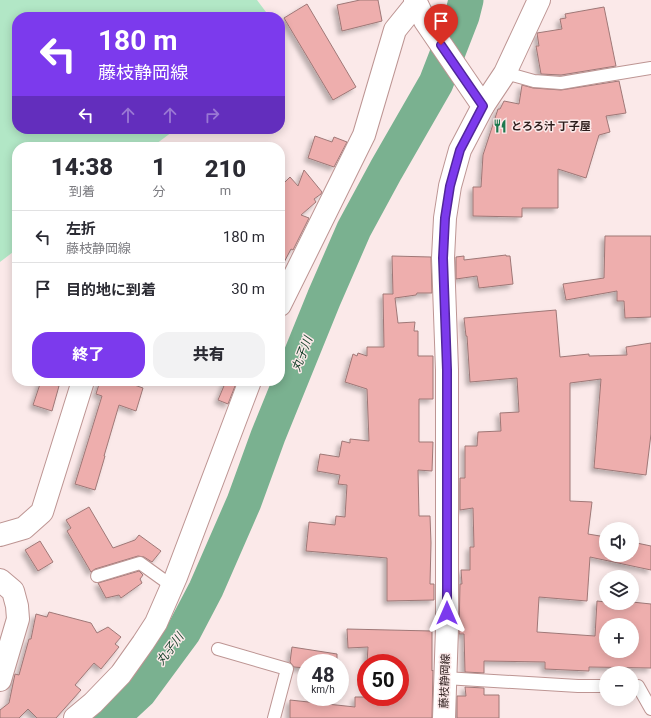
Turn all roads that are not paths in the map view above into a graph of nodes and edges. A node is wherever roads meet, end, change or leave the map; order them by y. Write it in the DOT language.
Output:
graph roads {
  1 [pos="539,0"];
  2 [pos="419,8"];
  3 [pos="651,68"];
  4 [pos="505,73"];
  5 [pos="483,106"];
  6 [pos="285,294"];
  7 [pos="81,386"];
  8 [pos="248,386"];
  9 [pos="0,535"];
  10 [pos="97,576"];
  11 [pos="0,580"];
  12 [pos="172,586"];
  13 [pos="218,649"];
  14 [pos="445,678"];
  15 [pos="0,680"];
  16 [pos="599,686"];
  17 [pos="639,688"];
  18 [pos="651,710"];
  19 [pos="75,718"];
  20 [pos="274,718"];
  21 [pos="444,718"];
  1 -- 4 [label="street, 藤枝静岡線"];
  2 -- 5 [label="street"];
  2 -- 6 [label="street"];
  3 -- 4 [label="lane"];
  4 -- 5 [label="street, 藤枝静岡線"];
  5 -- 14 [label="street, 藤枝静岡線"];
  7 -- 9 [label="street"];
  8 -- 12 [label="street"];
  10 -- 12 [label="lane"];
  11 -- 15 [label="street"];
  12 -- 19 [label="street"];
  13 -- 20 [label="lane"];
  14 -- 16 [label="lane"];
  14 -- 21 [label="street, 藤枝静岡線"];
  17 -- 18 [label="lane"];
}
